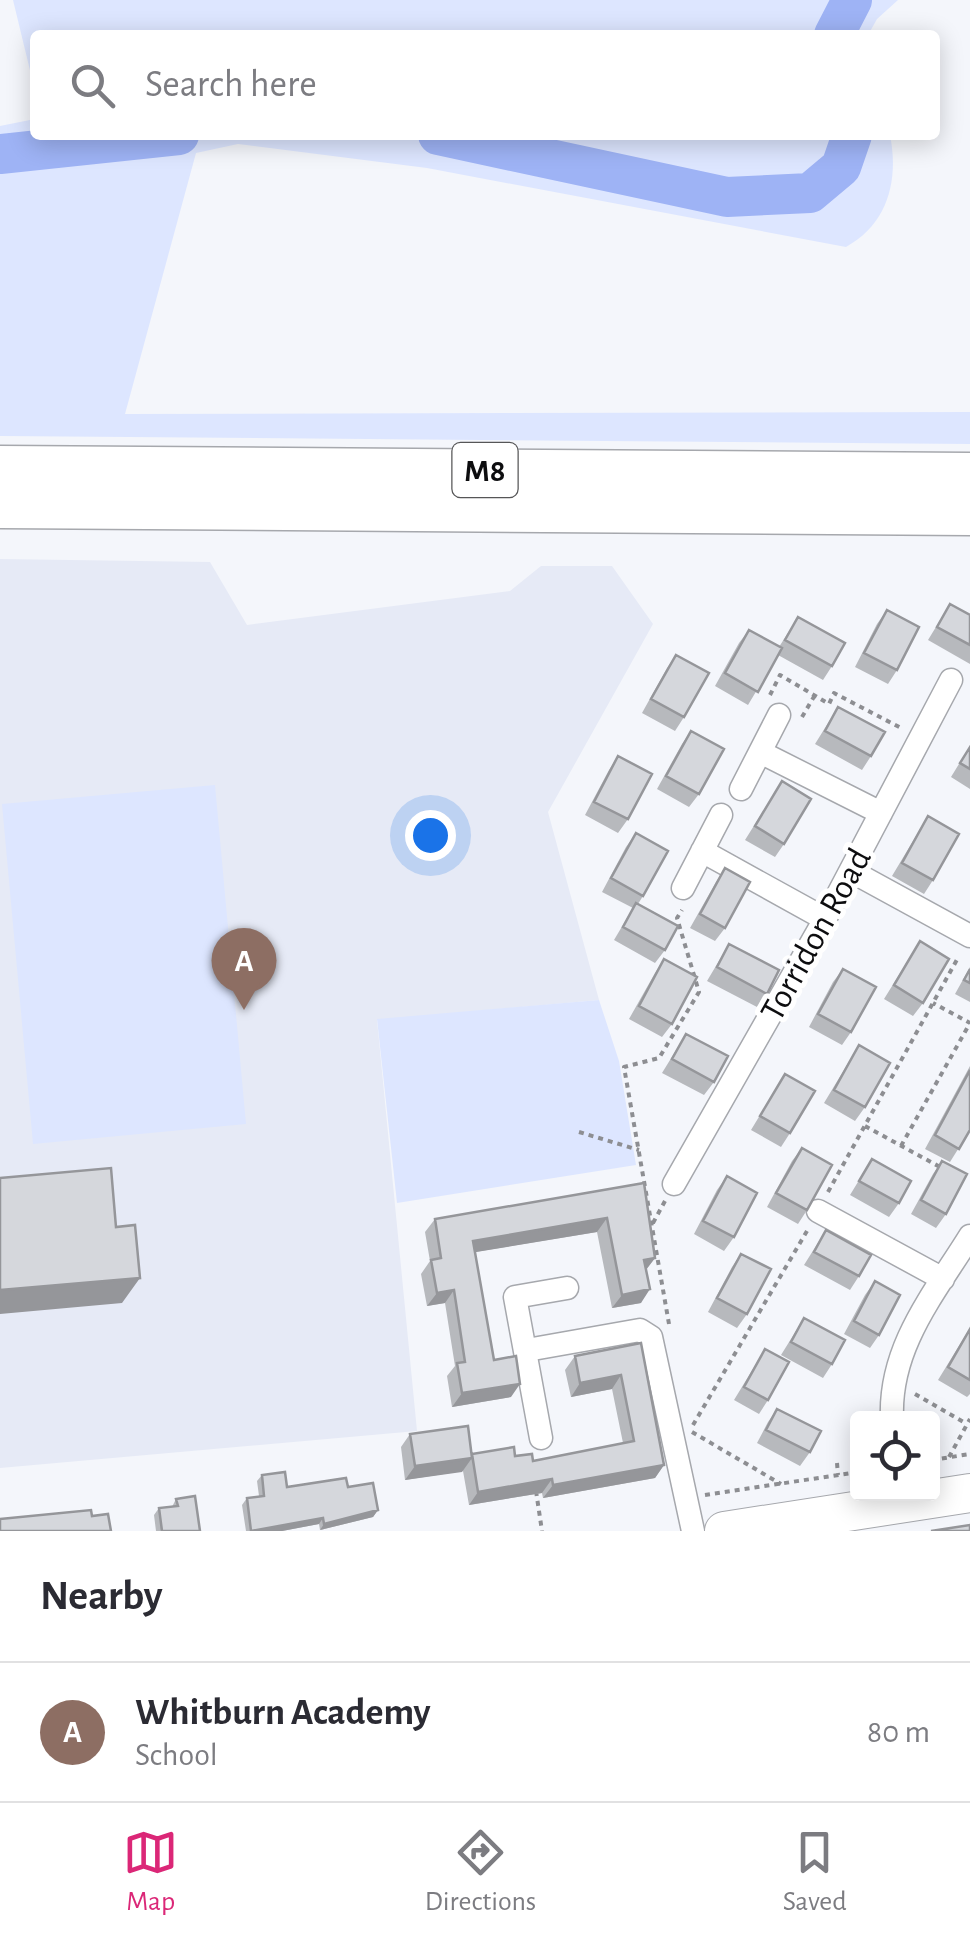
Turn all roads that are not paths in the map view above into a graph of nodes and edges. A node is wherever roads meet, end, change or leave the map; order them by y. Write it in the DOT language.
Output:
graph roads {
  1 [pos="0,467"];
  2 [pos="970,474"];
  3 [pos="0,506"];
  4 [pos="970,514"];
  5 [pos="951,680"];
  6 [pos="771,711"];
  7 [pos="760,752"];
  8 [pos="740,788"];
  9 [pos="881,813"];
  10 [pos="722,816"];
  11 [pos="702,851"];
  12 [pos="851,871"];
  13 [pos="683,888"];
  14 [pos="825,919"];
  15 [pos="970,936"];
  16 [pos="674,1184"];
  17 [pos="818,1210"];
  18 [pos="970,1236"];
  19 [pos="943,1279"];
  20 [pos="568,1288"];
  21 [pos="527,1350"];
  22 [pos="892,1411"];
  23 [pos="541,1438"];
  24 [pos="970,1493"];
  25 [pos="940,1495"];
  26 [pos="890,1501"];
  27 [pos="693,1531"];
  28 [pos="724,1531"];
  1 -- 2 [label="highway, M8"];
  3 -- 4 [label="highway, M8"];
  5 -- 9 [label="street, Torridon Road"];
  6 -- 7 [label="street"];
  7 -- 8 [label="street"];
  7 -- 9 [label="street"];
  9 -- 12 [label="street, Torridon Road"];
  10 -- 11 [label="street"];
  11 -- 13 [label="street"];
  11 -- 14 [label="street"];
  12 -- 14 [label="street, Torridon Road"];
  12 -- 15 [label="street"];
  14 -- 16 [label="street, Torridon Road"];
  17 -- 19 [label="street"];
  18 -- 19 [label="street"];
  19 -- 22 [label="street"];
  20 -- 21 [label="street"];
  21 -- 23 [label="street"];
  21 -- 27 [label="street"];
  24 -- 25 [label="main road"];
  26 -- 28 [label="main road"];
}
